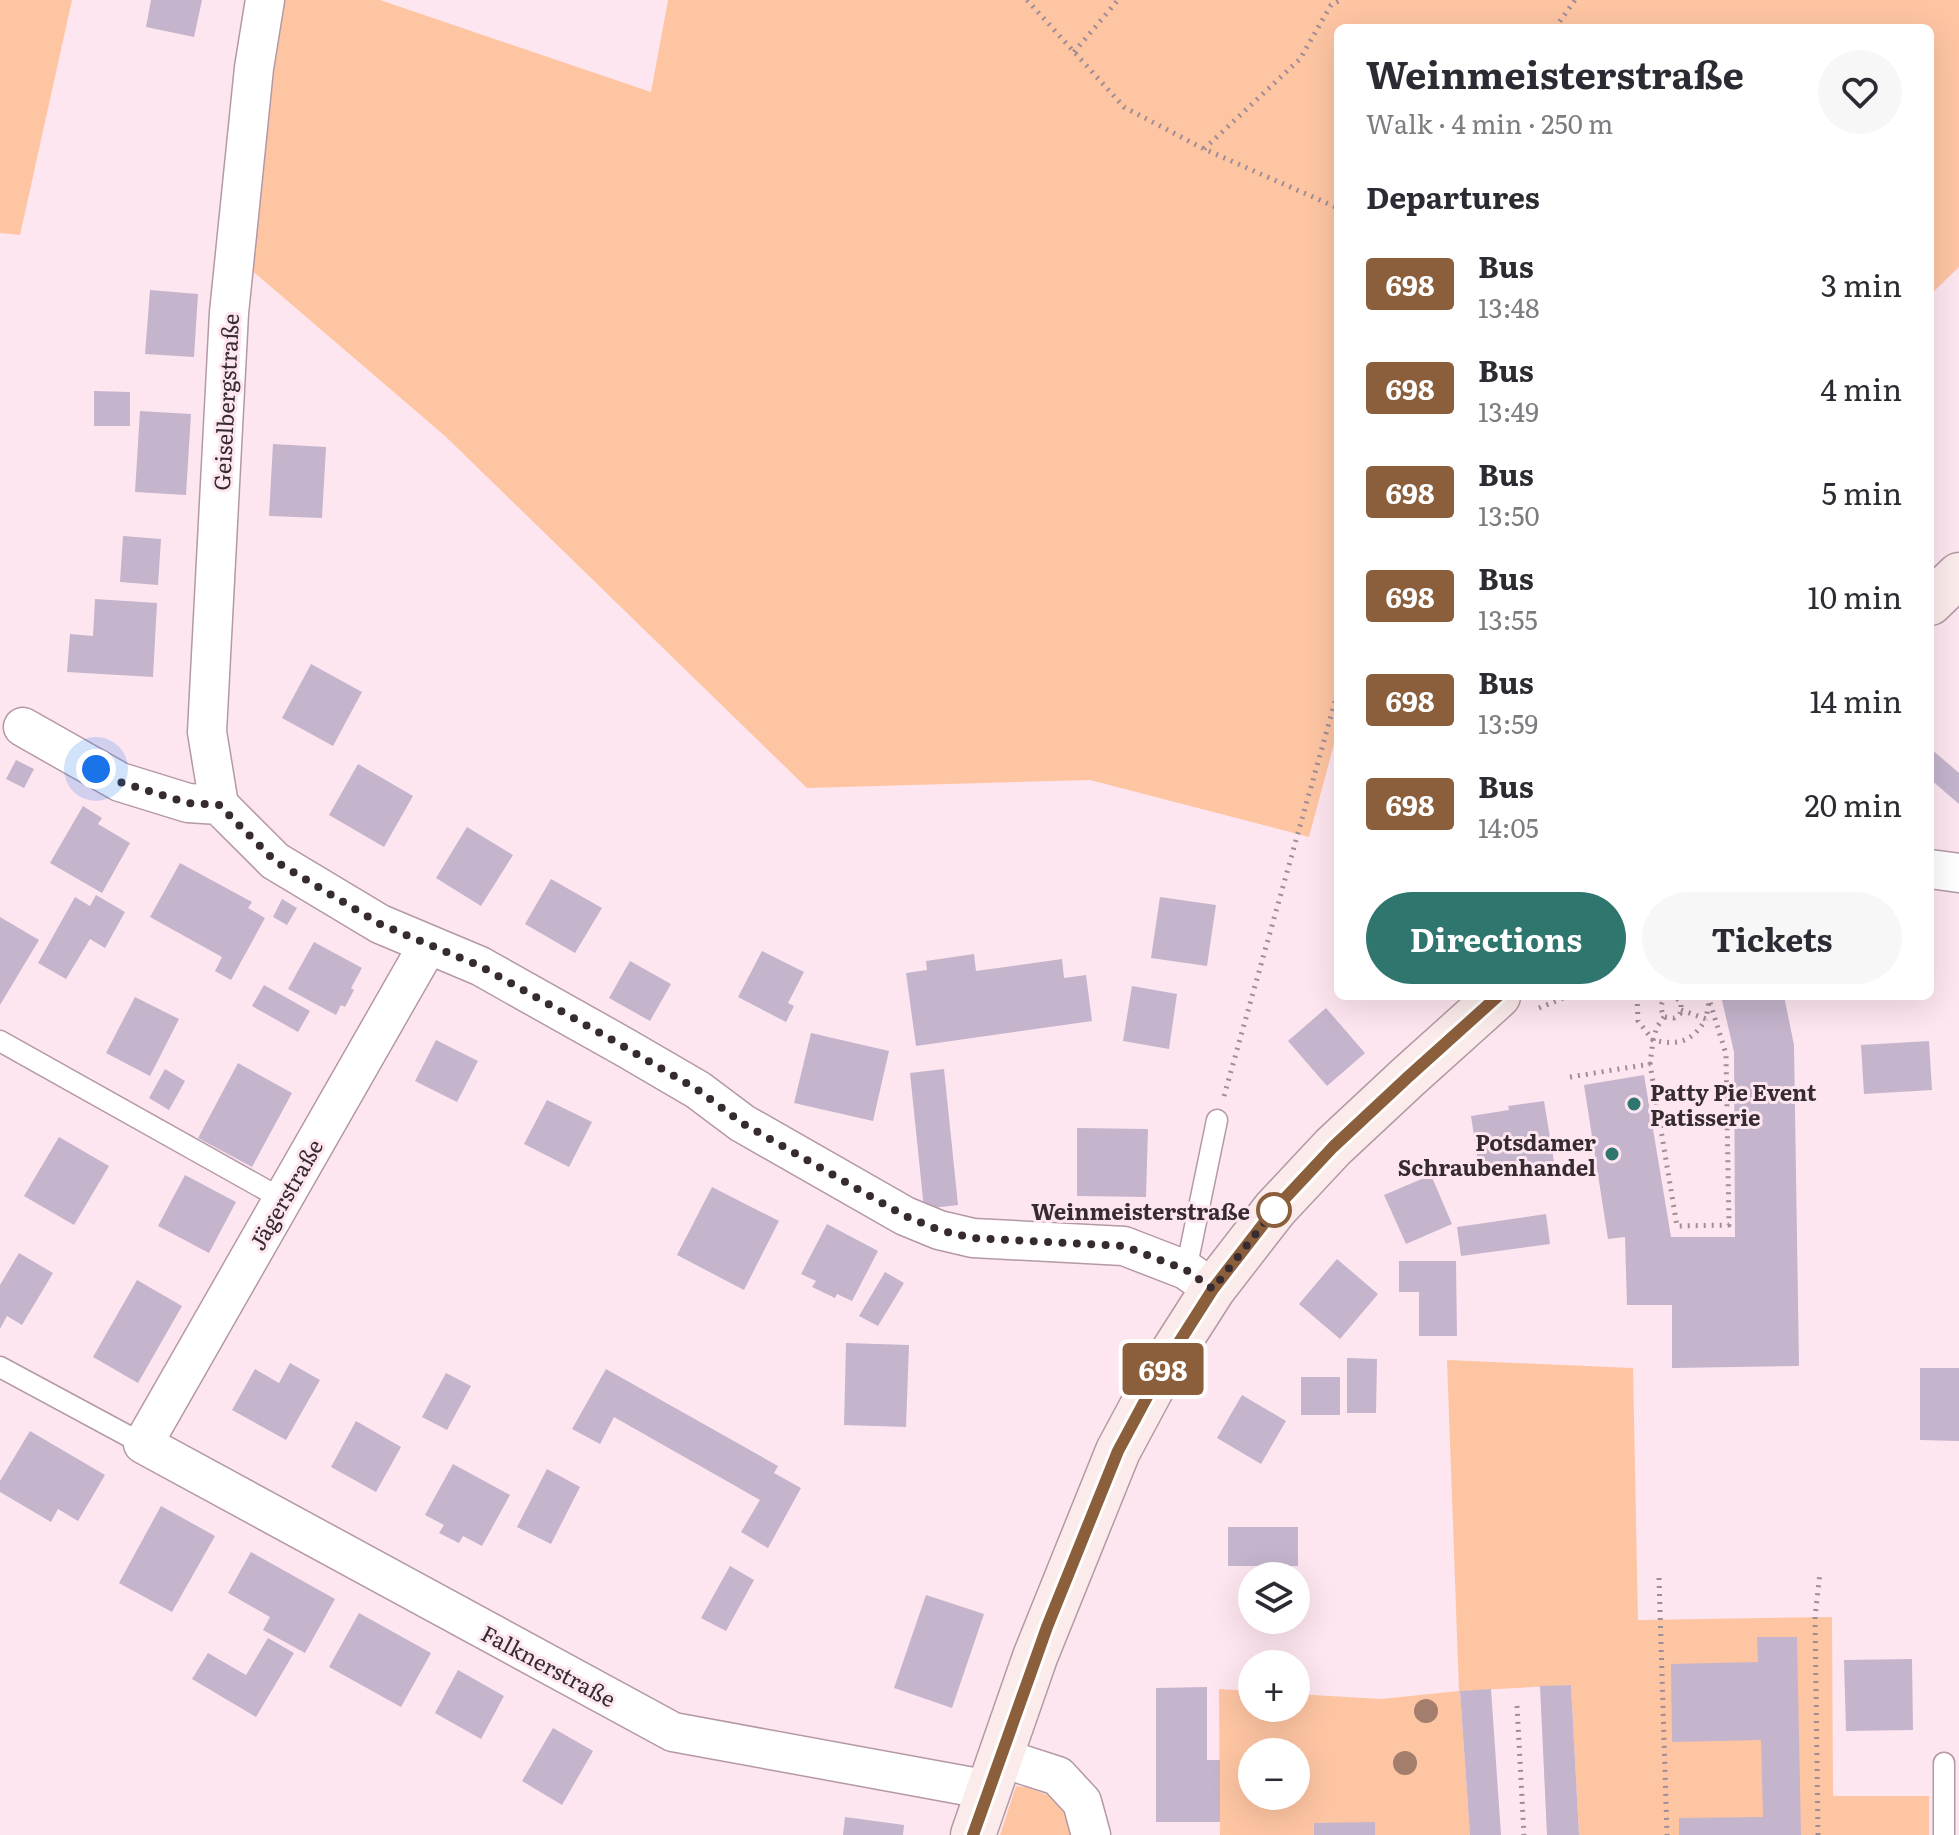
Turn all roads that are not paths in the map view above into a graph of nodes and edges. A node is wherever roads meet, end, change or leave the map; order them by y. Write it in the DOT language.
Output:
graph roads {
  1 [pos="265,0"];
  2 [pos="1959,575"];
  3 [pos="1934,599"];
  4 [pos="23,727"];
  5 [pos="219,805"];
  6 [pos="1934,870"];
  7 [pos="1959,873"];
  8 [pos="428,945"];
  9 [pos="1518,1002"];
  10 [pos="0,1041"];
  11 [pos="1217,1120"];
  12 [pos="282,1199"];
  13 [pos="1200,1280"];
  14 [pos="0,1367"];
  15 [pos="143,1444"];
  16 [pos="1944,1763"];
  17 [pos="994,1774"];
  18 [pos="973,1835"];
  19 [pos="1091,1835"];
  20 [pos="1944,1835"];
  1 -- 5 [label="street, Geiselbergstraße"];
  2 -- 3 [label="street"];
  4 -- 5 [label="street"];
  5 -- 8 [label="street"];
  6 -- 7 [label="street"];
  8 -- 12 [label="street, Jägerstraße"];
  8 -- 13 [label="street"];
  9 -- 13 [label="street"];
  10 -- 12 [label="lane"];
  11 -- 13 [label="lane"];
  12 -- 15 [label="street, Jägerstraße"];
  13 -- 17 [label="street"];
  14 -- 15 [label="lane"];
  15 -- 17 [label="street, Falknerstraße"];
  16 -- 20 [label="lane"];
  17 -- 18 [label="street"];
  17 -- 19 [label="street, Falknerstraße"];
}
